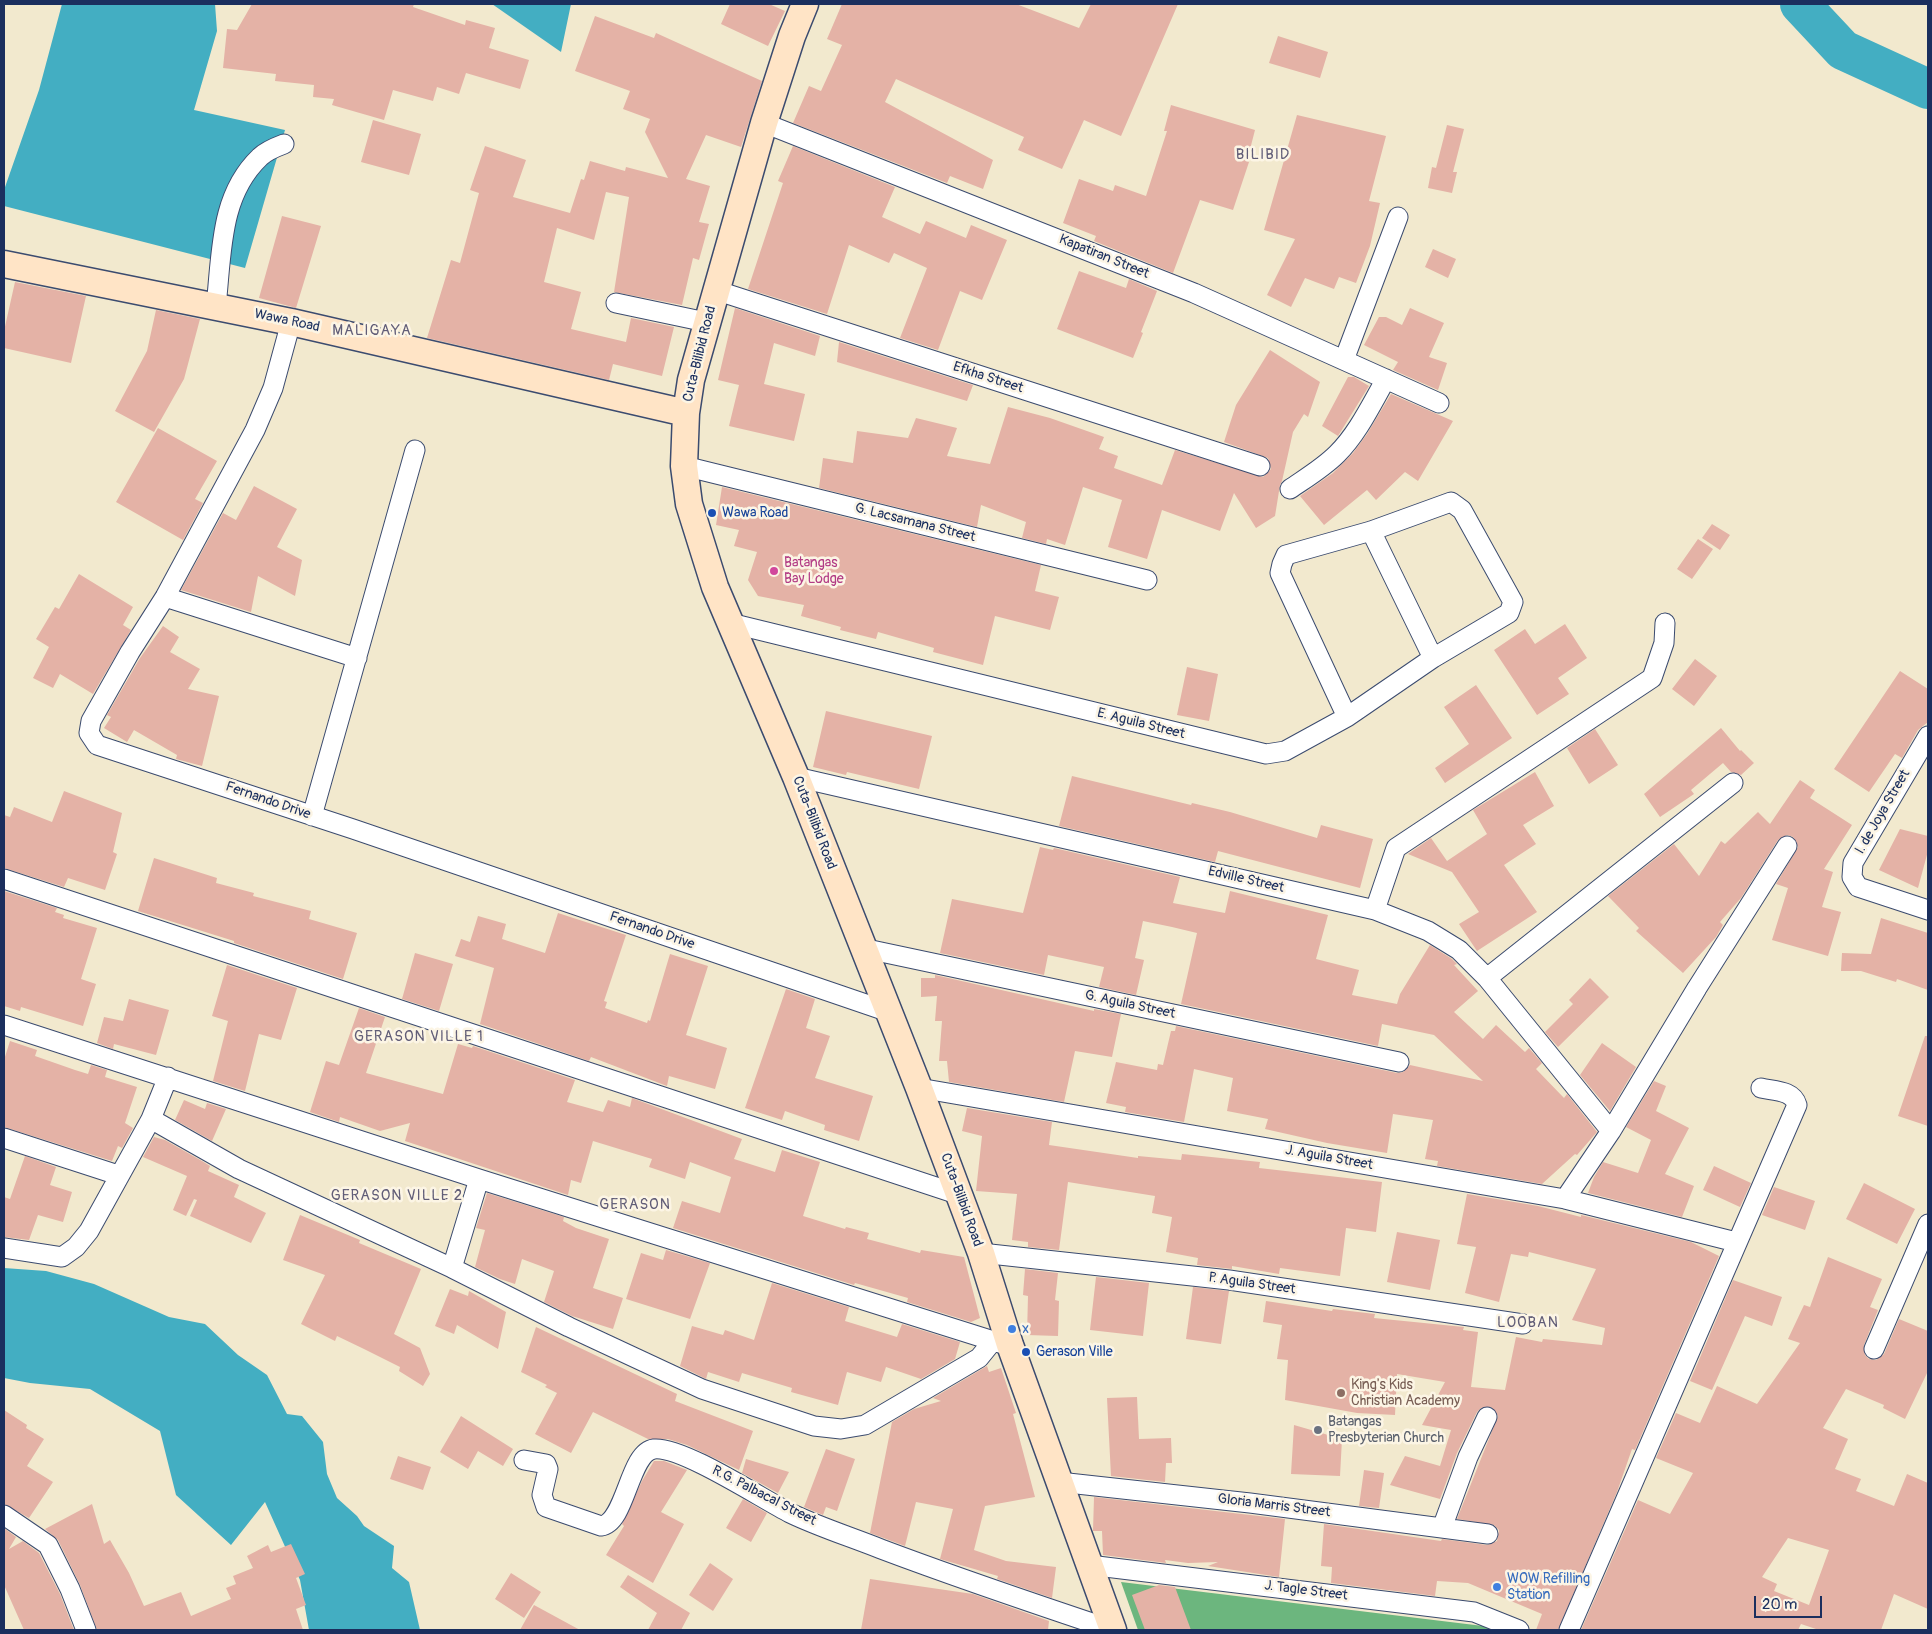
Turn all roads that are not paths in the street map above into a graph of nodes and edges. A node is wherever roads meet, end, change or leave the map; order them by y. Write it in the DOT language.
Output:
graph roads {
  1 [pos="805,4"];
  2 [pos="764,122"];
  3 [pos="284,144"];
  4 [pos="1398,217"];
  5 [pos="4,264"];
  6 [pos="715,290"];
  7 [pos="616,303"];
  8 [pos="216,306"];
  9 [pos="291,322"];
  10 [pos="706,322"];
  11 [pos="1344,360"];
  12 [pos="1386,379"];
  13 [pos="1438,403"];
  14 [pos="686,414"];
  15 [pos="414,450"];
  16 [pos="684,466"];
  17 [pos="1260,466"];
  18 [pos="1290,489"];
  19 [pos="1371,531"];
  20 [pos="1147,580"];
  21 [pos="165,597"];
  22 [pos="730,623"];
  23 [pos="1665,624"];
  24 [pos="357,658"];
  25 [pos="1433,658"];
  26 [pos="1348,717"];
  27 [pos="1925,747"];
  28 [pos="796,778"];
  29 [pos="1733,783"];
  30 [pos="312,816"];
  31 [pos="1787,846"];
  32 [pos="4,879"];
  33 [pos="1375,910"];
  34 [pos="1928,910"];
  35 [pos="862,948"];
  36 [pos="1487,978"];
  37 [pos="889,1012"];
  38 [pos="4,1025"];
  39 [pos="1399,1062"];
  40 [pos="168,1077"];
  41 [pos="920,1088"];
  42 [pos="1761,1088"];
  43 [pos="151,1119"];
  44 [pos="1611,1131"];
  45 [pos="4,1138"];
  46 [pos="118,1175"];
  47 [pos="479,1179"];
  48 [pos="960,1195"];
  49 [pos="1565,1199"];
  50 [pos="1928,1224"];
  51 [pos="1736,1242"];
  52 [pos="4,1248"];
  53 [pos="981,1253"];
  54 [pos="452,1268"];
  55 [pos="1523,1324"];
  56 [pos="1001,1344"];
  57 [pos="1874,1349"];
  58 [pos="1487,1417"];
  59 [pos="524,1460"];
  60 [pos="1060,1482"];
  61 [pos="4,1515"];
  62 [pos="1442,1528"];
  63 [pos="1488,1534"];
  64 [pos="1089,1565"];
  65 [pos="86,1630"];
  66 [pos="1113,1630"];
  67 [pos="1520,1630"];
  68 [pos="1569,1630"];
  1 -- 2 [label="street, Cuta-Bilibid Road"];
  2 -- 6 [label="street, Cuta-Bilibid Road"];
  2 -- 11 [label="street, Kapatiran Street"];
  3 -- 8 [label="street"];
  4 -- 11 [label="street"];
  5 -- 8 [label="street, Wawa Road"];
  6 -- 10 [label="street, Cuta-Bilibid Road"];
  6 -- 17 [label="street, Efkha Street"];
  7 -- 10 [label="street"];
  8 -- 9 [label="street, Wawa Road"];
  9 -- 14 [label="street, Wawa Road"];
  9 -- 21 [label="street, Fernando Drive"];
  10 -- 14 [label="street, Cuta-Bilibid Road"];
  11 -- 12 [label="street, Kapatiran Street"];
  12 -- 13 [label="street, Kapatiran Street"];
  12 -- 18 [label="street"];
  14 -- 16 [label="street, Cuta-Bilibid Road"];
  15 -- 24 [label="street"];
  16 -- 20 [label="street, G. Lacsamana Street"];
  16 -- 22 [label="street, Cuta-Bilibid Road"];
  19 -- 25 [label="street"];
  19 -- 25 [label="street, E. Aguila Street"];
  19 -- 26 [label="street"];
  21 -- 24 [label="street"];
  21 -- 30 [label="street, Fernando Drive"];
  22 -- 26 [label="street, E. Aguila Street"];
  22 -- 28 [label="street, Cuta-Bilibid Road"];
  23 -- 33 [label="street"];
  24 -- 30 [label="street"];
  25 -- 26 [label="street, E. Aguila Street"];
  27 -- 34 [label="street, I. de Joya Street"];
  28 -- 33 [label="street, Edville Street"];
  28 -- 35 [label="street, Cuta-Bilibid Road"];
  29 -- 36 [label="street"];
  30 -- 37 [label="street, Fernando Drive"];
  31 -- 44 [label="street"];
  32 -- 48 [label="street"];
  33 -- 36 [label="street, Edville Street"];
  35 -- 37 [label="street, Cuta-Bilibid Road"];
  35 -- 39 [label="street, G. Aguila Street"];
  36 -- 44 [label="street, Edville Street"];
  37 -- 41 [label="street, Cuta-Bilibid Road"];
  38 -- 40 [label="street"];
  40 -- 43 [label="street"];
  40 -- 47 [label="street"];
  41 -- 48 [label="street, Cuta-Bilibid Road"];
  41 -- 49 [label="street, J. Aguila Street"];
  42 -- 51 [label="street"];
  43 -- 46 [label="street"];
  43 -- 54 [label="street"];
  44 -- 49 [label="street"];
  45 -- 46 [label="street"];
  46 -- 52 [label="street"];
  47 -- 54 [label="street"];
  47 -- 56 [label="street"];
  48 -- 53 [label="street, Cuta-Bilibid Road"];
  49 -- 51 [label="street, J. Aguila Street"];
  50 -- 57 [label="street"];
  51 -- 68 [label="street"];
  53 -- 55 [label="street, P. Aguila Street"];
  53 -- 56 [label="street, Cuta-Bilibid Road"];
  54 -- 56 [label="street"];
  56 -- 60 [label="street, Cuta-Bilibid Road"];
  58 -- 62 [label="street"];
  59 -- 66 [label="street, R.G. Palbacal Street"];
  60 -- 62 [label="street, Gloria Marris Street"];
  60 -- 64 [label="street, Cuta-Bilibid Road"];
  61 -- 65 [label="street"];
  62 -- 63 [label="street, Gloria Marris Street"];
  64 -- 66 [label="street, Cuta-Bilibid Road"];
  64 -- 67 [label="street, J. Tagle Street"];
}
